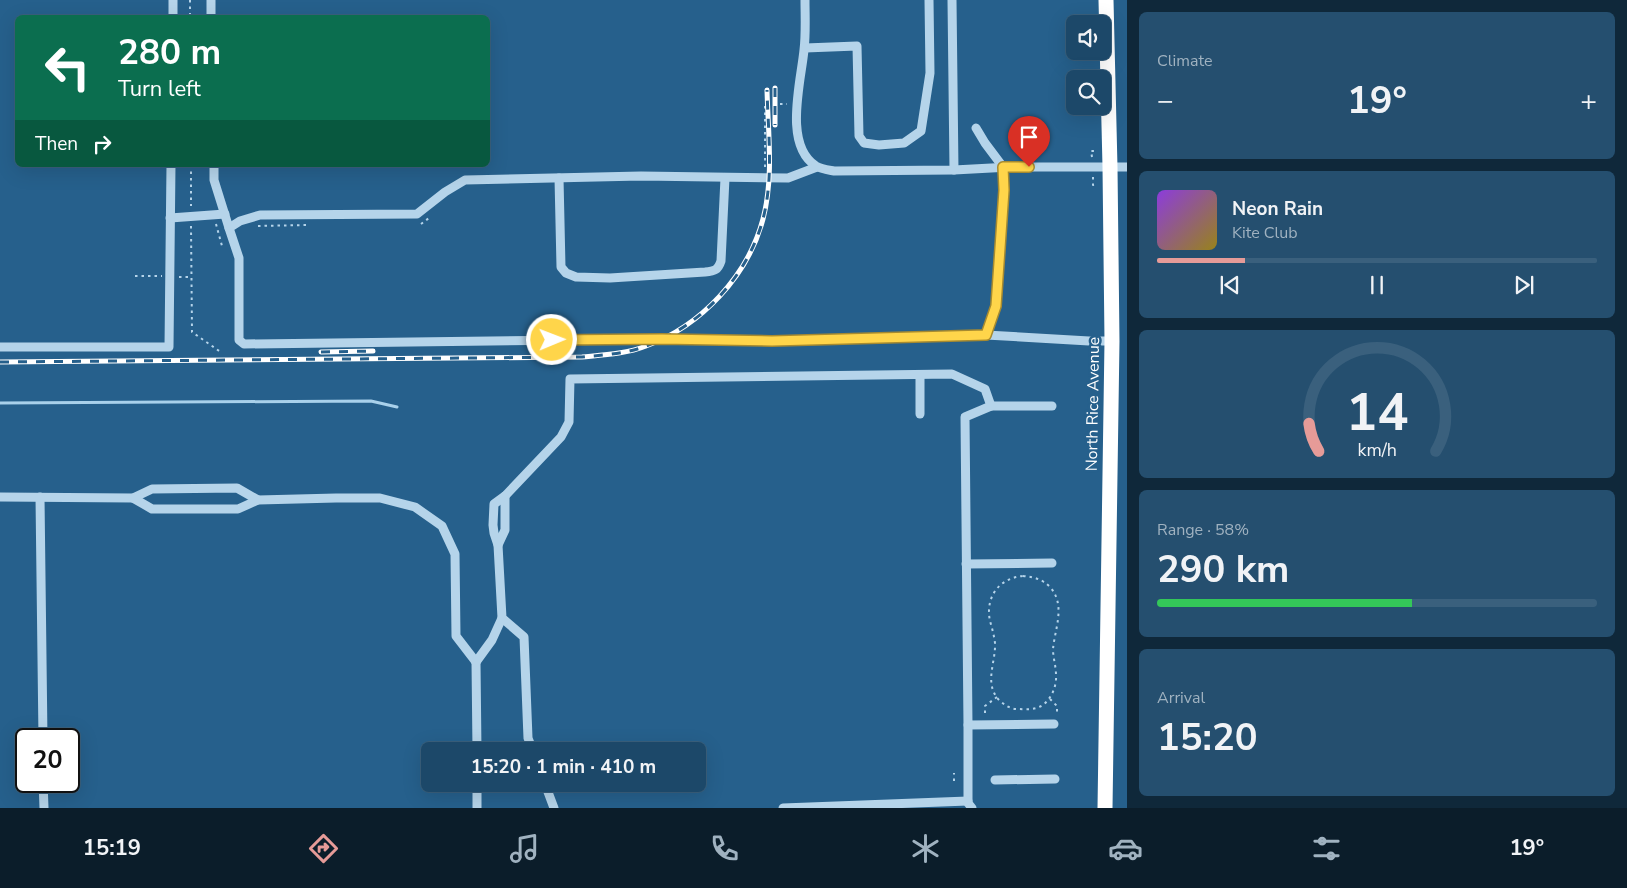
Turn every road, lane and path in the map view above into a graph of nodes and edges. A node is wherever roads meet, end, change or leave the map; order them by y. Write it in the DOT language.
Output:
graph roads {
  1 [pos="173,0"];
  2 [pos="190,0"];
  3 [pos="211,0"];
  4 [pos="805,0"];
  5 [pos="929,0"];
  6 [pos="952,0"];
  7 [pos="1106,0"];
  8 [pos="173,15"];
  9 [pos="190,15"];
  10 [pos="211,15"];
  11 [pos="805,48"];
  12 [pos="976,128"];
  13 [pos="171,167"];
  14 [pos="191,167"];
  15 [pos="214,167"];
  16 [pos="817,167"];
  17 [pos="1003,167"];
  18 [pos="1110,167"];
  19 [pos="1127,167"];
  20 [pos="954,170"];
  21 [pos="559,178"];
  22 [pos="724,178"];
  23 [pos="225,214"];
  24 [pos="191,216"];
  25 [pos="170,218"];
  26 [pos="229,228"];
  27 [pos="986,335"];
  28 [pos="1112,340"];
  29 [pos="0,347"];
  30 [pos="222,353"];
  31 [pos="920,375"];
  32 [pos="991,406"];
  33 [pos="1052,406"];
  34 [pos="920,414"];
  35 [pos="0,497"];
  36 [pos="40,497"];
  37 [pos="133,498"];
  38 [pos="258,500"];
  39 [pos="1052,563"];
  40 [pos="966,564"];
  41 [pos="502,618"];
  42 [pos="476,662"];
  43 [pos="997,697"];
  44 [pos="1050,698"];
  45 [pos="1024,709"];
  46 [pos="985,713"];
  47 [pos="1024,713"];
  48 [pos="1057,713"];
  49 [pos="1054,724"];
  50 [pos="968,726"];
  51 [pos="43,728"];
  52 [pos="477,742"];
  53 [pos="530,742"];
  54 [pos="954,774"];
  55 [pos="1055,779"];
  56 [pos="995,780"];
  57 [pos="954,781"];
  58 [pos="477,792"];
  59 [pos="548,792"];
  60 [pos="43,793"];
  61 [pos="968,805"];
  62 [pos="818,807"];
  63 [pos="44,808"];
  64 [pos="478,808"];
  65 [pos="554,808"];
  66 [pos="783,808"];
  67 [pos="1105,808"];
  1 -- 8 [label="street"];
  2 -- 9 [label="path"];
  3 -- 10 [label="street"];
  4 -- 11 [label="street"];
  5 -- 11 [label="street"];
  6 -- 20 [label="street"];
  7 -- 18 [label="highway, North Rice Avenue"];
  11 -- 16 [label="street"];
  12 -- 17 [label="street"];
  13 -- 25 [label="street"];
  14 -- 24 [label="path"];
  15 -- 23 [label="street"];
  16 -- 20 [label="street"];
  16 -- 22 [label="street"];
  17 -- 18 [label="street"];
  17 -- 20 [label="street"];
  17 -- 27 [label="street"];
  18 -- 19 [label="street"];
  18 -- 28 [label="highway, North Rice Avenue"];
  21 -- 22 [label="street"];
  21 -- 22 [label="street"];
  21 -- 26 [label="street"];
  23 -- 24 [label="street"];
  23 -- 26 [label="street"];
  24 -- 25 [label="street"];
  24 -- 30 [label="path"];
  25 -- 29 [label="street"];
  26 -- 27 [label="street"];
  27 -- 28 [label="street"];
  28 -- 67 [label="highway, North Rice Avenue"];
  31 -- 32 [label="street"];
  31 -- 34 [label="street"];
  31 -- 41 [label="street"];
  32 -- 33 [label="street"];
  32 -- 40 [label="street"];
  35 -- 36 [label="street"];
  36 -- 37 [label="street"];
  36 -- 51 [label="street"];
  37 -- 38 [label="street"];
  37 -- 38 [label="street"];
  38 -- 42 [label="street"];
  39 -- 40 [label="street"];
  40 -- 50 [label="street"];
  41 -- 42 [label="street"];
  41 -- 53 [label="street"];
  42 -- 52 [label="street"];
  43 -- 44 [label="path"];
  43 -- 45 [label="path"];
  43 -- 46 [label="path"];
  44 -- 45 [label="path"];
  44 -- 48 [label="path"];
  45 -- 47 [label="path"];
  49 -- 50 [label="street"];
  50 -- 61 [label="street"];
  54 -- 57 [label="path"];
  55 -- 56 [label="street"];
  58 -- 64 [label="street"];
  59 -- 65 [label="street"];
  60 -- 63 [label="street"];
  61 -- 62 [label="street"];
  62 -- 66 [label="street"];
}
